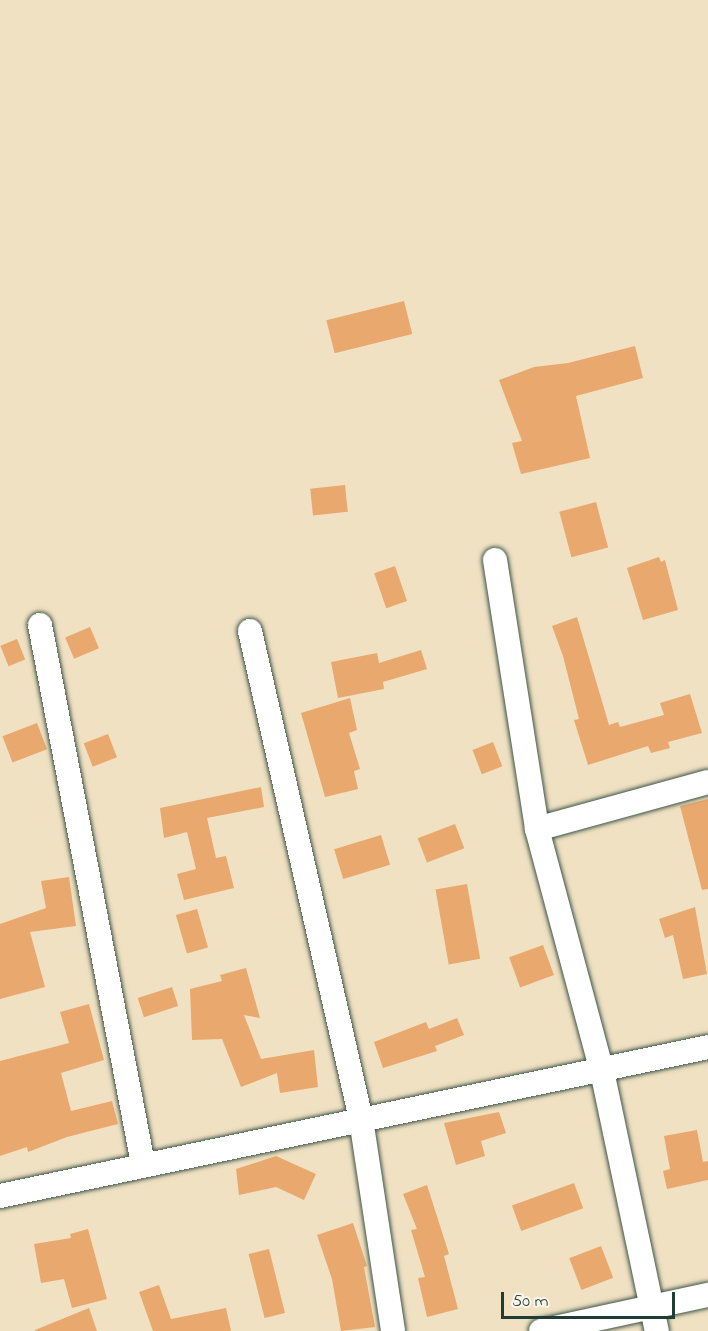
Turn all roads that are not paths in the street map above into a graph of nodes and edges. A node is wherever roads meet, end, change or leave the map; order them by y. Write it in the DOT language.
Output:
graph roads {
  1 [pos="495,560"];
  2 [pos="40,625"];
  3 [pos="250,631"];
  4 [pos="708,782"];
  5 [pos="537,829"];
  6 [pos="708,1047"];
  7 [pos="602,1071"];
  8 [pos="361,1119"];
  9 [pos="143,1164"];
  10 [pos="0,1196"];
  11 [pos="708,1295"];
  12 [pos="652,1308"];
  13 [pos="393,1331"];
  14 [pos="541,1331"];
  15 [pos="657,1331"];
  1 -- 5 [label="street"];
  2 -- 9 [label="street"];
  3 -- 8 [label="street"];
  4 -- 5 [label="street"];
  5 -- 7 [label="street"];
  6 -- 7 [label="street"];
  7 -- 8 [label="street"];
  7 -- 12 [label="street"];
  8 -- 9 [label="street"];
  8 -- 13 [label="street"];
  9 -- 10 [label="street"];
  11 -- 12 [label="street"];
  12 -- 14 [label="street"];
  12 -- 15 [label="street"];
}
